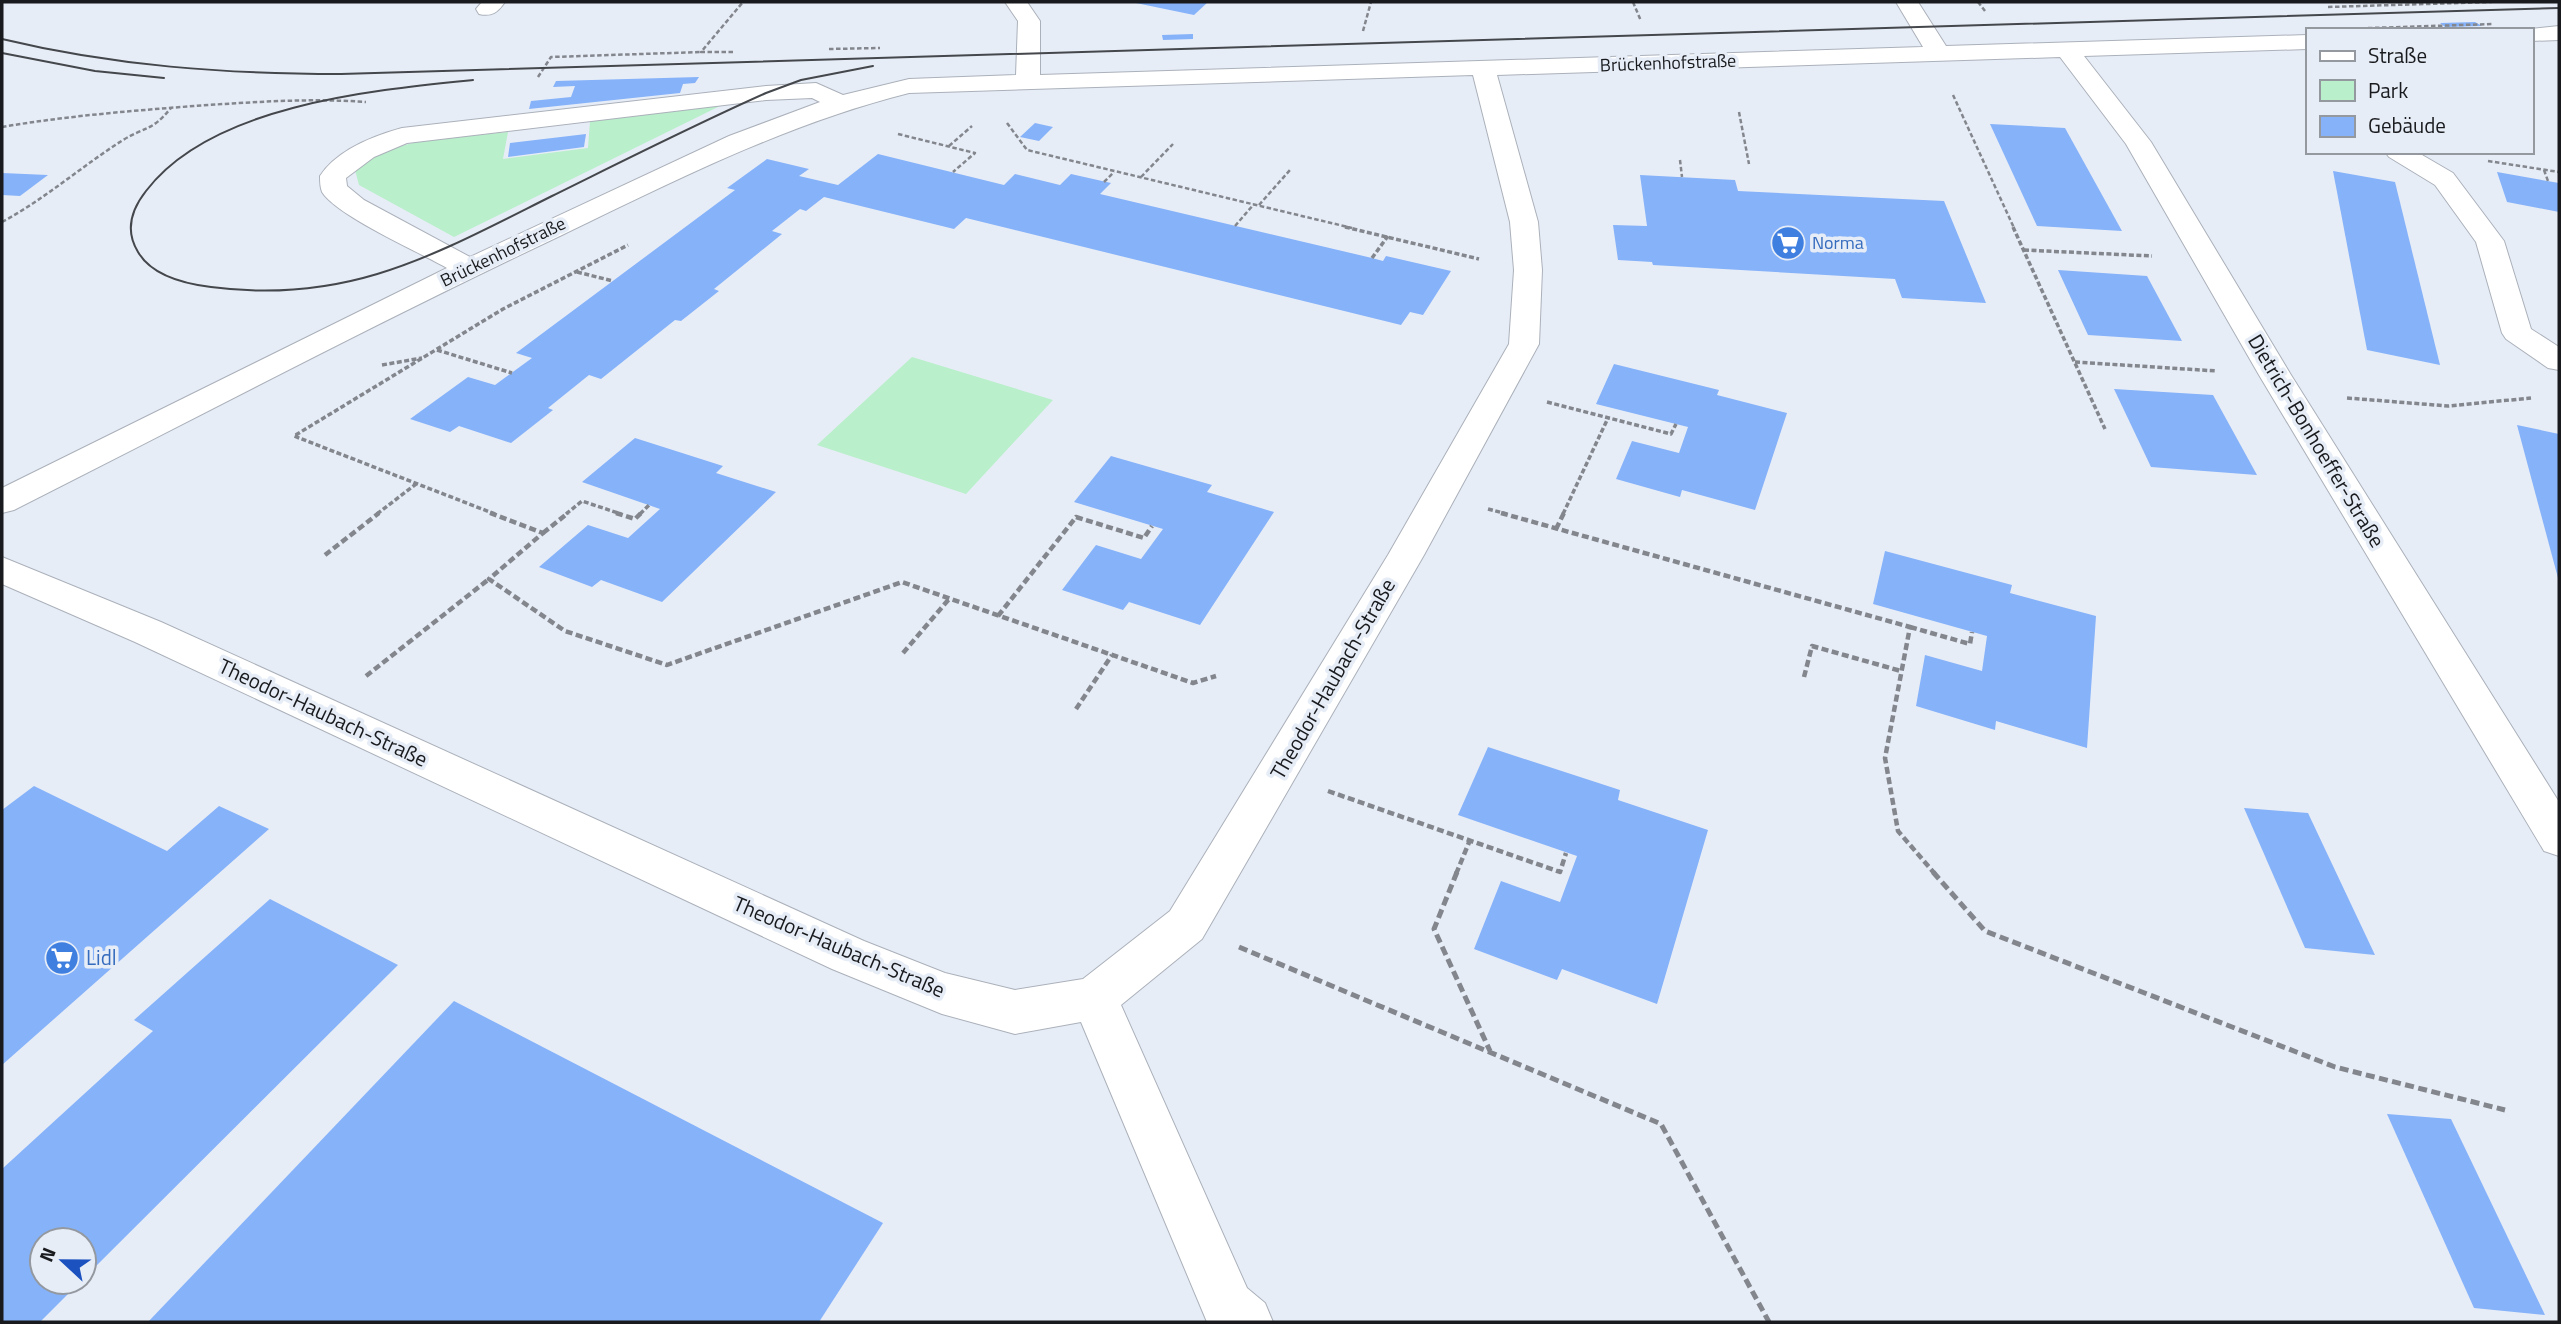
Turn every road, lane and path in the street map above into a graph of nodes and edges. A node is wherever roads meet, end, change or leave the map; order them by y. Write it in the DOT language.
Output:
graph roads {
  1 [pos="743,2"];
  2 [pos="1016,2"];
  3 [pos="1371,2"];
  4 [pos="1633,2"];
  5 [pos="1907,2"];
  6 [pos="2491,2"];
  7 [pos="2328,7"];
  8 [pos="2491,24"];
  9 [pos="1643,25"];
  10 [pos="2361,28"];
  11 [pos="2559,33"];
  12 [pos="1363,34"];
  13 [pos="2533,34"];
  14 [pos="2306,41"];
  15 [pos="880,48"];
  16 [pos="825,49"];
  17 [pos="2067,50"];
  18 [pos="743,51"];
  19 [pos="701,52"];
  20 [pos="1933,53"];
  21 [pos="1483,68"];
  22 [pos="536,81"];
  23 [pos="1028,82"];
  24 [pos="976,83"];
  25 [pos="377,103"];
  26 [pos="840,103"];
  27 [pos="172,107"];
  28 [pos="1739,112"];
  29 [pos="2,127"];
  30 [pos="968,129"];
  31 [pos="887,131"];
  32 [pos="1173,144"];
  33 [pos="949,146"];
  34 [pos="2401,154"];
  35 [pos="1680,160"];
  36 [pos="1749,164"];
  37 [pos="1290,170"];
  38 [pos="2544,170"];
  39 [pos="1115,171"];
  40 [pos="953,172"];
  41 [pos="1140,177"];
  42 [pos="1682,177"];
  43 [pos="2548,181"];
  44 [pos="1104,182"];
  45 [pos="1257,204"];
  46 [pos="2,222"];
  47 [pos="1235,226"];
  48 [pos="1388,236"];
  49 [pos="631,244"];
  50 [pos="2024,250"];
  51 [pos="1372,258"];
  52 [pos="2207,259"];
  53 [pos="469,268"];
  54 [pos="1528,270"];
  55 [pos="576,272"];
  56 [pos="613,281"];
  57 [pos="437,350"];
  58 [pos="2559,360"];
  59 [pos="2075,362"];
  60 [pos="512,373"];
  61 [pos="2281,384"];
  62 [pos="1499,390"];
  63 [pos="2531,398"];
  64 [pos="1608,418"];
  65 [pos="1676,424"];
  66 [pos="2105,429"];
  67 [pos="417,484"];
  68 [pos="1440,495"];
  69 [pos="2,502"];
  70 [pos="649,505"];
  71 [pos="1152,526"];
  72 [pos="1556,529"];
  73 [pos="543,533"];
  74 [pos="325,555"];
  75 [pos="2,570"];
  76 [pos="489,579"];
  77 [pos="949,598"];
  78 [pos="998,616"];
  79 [pos="1910,627"];
  80 [pos="1972,632"];
  81 [pos="903,653"];
  82 [pos="1112,655"];
  83 [pos="1901,671"];
  84 [pos="1216,676"];
  85 [pos="1804,677"];
  86 [pos="1076,709"];
  87 [pos="320,712"];
  88 [pos="1278,774"];
  89 [pos="2559,838"];
  90 [pos="1470,840"];
  91 [pos="1566,853"];
  92 [pos="1186,925"];
  93 [pos="1094,998"];
  94 [pos="1490,1052"];
  95 [pos="2505,1110"];
  96 [pos="1246,1322"];
  97 [pos="1769,1322"];
  1 -- 19 [label="path"];
  2 -- 23 [label="street"];
  3 -- 12 [label="path"];
  4 -- 9 [label="path"];
  5 -- 20 [label="street"];
  6 -- 7 [label="path"];
  8 -- 10 [label="path"];
  11 -- 13 [label="street"];
  14 -- 17 [label="street, Brückenhofstraße"];
  15 -- 16 [label="path"];
  17 -- 20 [label="street, Brückenhofstraße"];
  17 -- 52 [label="street, Dietrich-Bonhoeffer-Straße"];
  18 -- 19 [label="path"];
  19 -- 22 [label="path"];
  20 -- 21 [label="street, Brückenhofstraße"];
  20 -- 50 [label="path"];
  21 -- 23 [label="street, Brückenhofstraße"];
  21 -- 54 [label="street, Theodor-Haubach-Straße"];
  23 -- 24 [label="street, Brückenhofstraße"];
  24 -- 26 [label="street, Brückenhofstraße"];
  24 -- 39 [label="path"];
  25 -- 27 [label="path"];
  26 -- 53 [label="street, Brückenhofstraße"];
  26 -- 53 [label="street"];
  27 -- 29 [label="path"];
  27 -- 46 [label="path"];
  28 -- 36 [label="path"];
  30 -- 33 [label="path"];
  31 -- 33 [label="path"];
  32 -- 41 [label="path"];
  33 -- 40 [label="path"];
  34 -- 58 [label="street"];
  35 -- 42 [label="path"];
  37 -- 45 [label="path"];
  38 -- 43 [label="path"];
  39 -- 41 [label="path"];
  39 -- 44 [label="path"];
  41 -- 45 [label="path"];
  45 -- 47 [label="path"];
  45 -- 48 [label="path"];
  48 -- 51 [label="path"];
  48 -- 54 [label="path"];
  49 -- 55 [label="path"];
  50 -- 52 [label="path"];
  50 -- 59 [label="path"];
  52 -- 61 [label="street, Dietrich-Bonhoeffer-Straße"];
  53 -- 69 [label="street, Brückenhofstraße"];
  54 -- 62 [label="street, Theodor-Haubach-Straße"];
  55 -- 56 [label="path"];
  55 -- 57 [label="path"];
  57 -- 60 [label="path"];
  57 -- 67 [label="path"];
  59 -- 61 [label="path"];
  59 -- 66 [label="path"];
  61 -- 63 [label="path"];
  61 -- 89 [label="street, Dietrich-Bonhoeffer-Straße"];
  62 -- 64 [label="path"];
  62 -- 68 [label="street, Theodor-Haubach-Straße"];
  64 -- 65 [label="path"];
  64 -- 72 [label="path"];
  67 -- 73 [label="path"];
  67 -- 74 [label="path"];
  68 -- 72 [label="path"];
  68 -- 88 [label="street, Theodor-Haubach-Straße"];
  70 -- 73 [label="path"];
  71 -- 78 [label="path"];
  72 -- 79 [label="path"];
  73 -- 76 [label="path"];
  75 -- 87 [label="street, Theodor-Haubach-Straße"];
  76 -- 77 [label="path"];
  76 -- 87 [label="path"];
  77 -- 78 [label="path"];
  77 -- 81 [label="path"];
  78 -- 82 [label="path"];
  79 -- 80 [label="path"];
  79 -- 83 [label="path"];
  82 -- 84 [label="path"];
  82 -- 86 [label="path"];
  83 -- 85 [label="path"];
  83 -- 95 [label="path"];
  87 -- 93 [label="street, Theodor-Haubach-Straße"];
  88 -- 90 [label="path"];
  88 -- 92 [label="street, Theodor-Haubach-Straße"];
  90 -- 91 [label="path"];
  90 -- 94 [label="path"];
  92 -- 93 [label="street, Theodor-Haubach-Straße"];
  92 -- 94 [label="path"];
  93 -- 96 [label="street"];
  94 -- 97 [label="path"];
}
